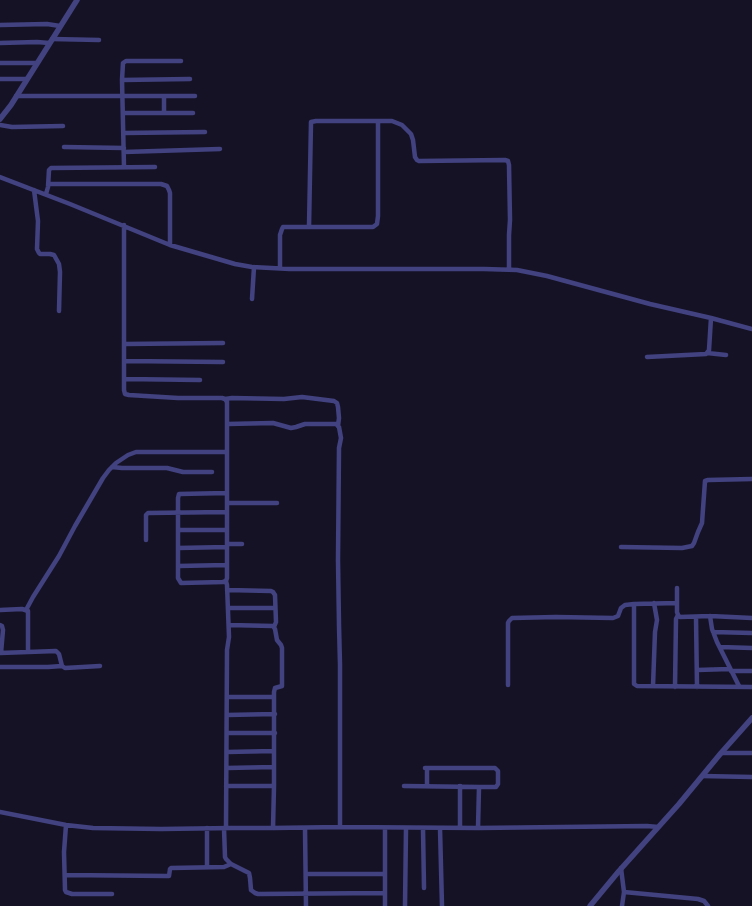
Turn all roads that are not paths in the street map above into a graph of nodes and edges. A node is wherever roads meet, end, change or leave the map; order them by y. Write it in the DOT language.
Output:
graph roads {
  1 [pos="77,0"];
  2 [pos="0,26"];
  3 [pos="60,26"];
  4 [pos="99,40"];
  5 [pos="51,41"];
  6 [pos="0,43"];
  7 [pos="181,61"];
  8 [pos="0,63"];
  9 [pos="37,63"];
  10 [pos="0,79"];
  11 [pos="26,79"];
  12 [pos="190,79"];
  13 [pos="122,80"];
  14 [pos="16,96"];
  15 [pos="122,96"];
  16 [pos="164,96"];
  17 [pos="195,96"];
  18 [pos="164,112"];
  19 [pos="123,113"];
  20 [pos="193,113"];
  21 [pos="0,119"];
  22 [pos="378,121"];
  23 [pos="0,125"];
  24 [pos="62,126"];
  25 [pos="124,132"];
  26 [pos="205,132"];
  27 [pos="64,147"];
  28 [pos="220,149"];
  29 [pos="124,150"];
  30 [pos="124,167"];
  31 [pos="155,167"];
  32 [pos="0,177"];
  33 [pos="48,184"];
  34 [pos="34,190"];
  35 [pos="46,194"];
  36 [pos="124,226"];
  37 [pos="309,227"];
  38 [pos="170,244"];
  39 [pos="254,267"];
  40 [pos="280,268"];
  41 [pos="509,269"];
  42 [pos="252,299"];
  43 [pos="59,312"];
  44 [pos="711,318"];
  45 [pos="752,329"];
  46 [pos="223,343"];
  47 [pos="124,344"];
  48 [pos="707,353"];
  49 [pos="726,355"];
  50 [pos="647,357"];
  51 [pos="124,361"];
  52 [pos="223,362"];
  53 [pos="124,379"];
  54 [pos="200,380"];
  55 [pos="225,399"];
  56 [pos="227,424"];
  57 [pos="338,426"];
  58 [pos="227,452"];
  59 [pos="112,467"];
  60 [pos="212,472"];
  61 [pos="752,479"];
  62 [pos="227,493"];
  63 [pos="227,503"];
  64 [pos="278,503"];
  65 [pos="178,512"];
  66 [pos="227,512"];
  67 [pos="178,530"];
  68 [pos="227,530"];
  69 [pos="146,540"];
  70 [pos="242,544"];
  71 [pos="227,546"];
  72 [pos="621,547"];
  73 [pos="178,548"];
  74 [pos="227,565"];
  75 [pos="178,566"];
  76 [pos="226,581"];
  77 [pos="677,588"];
  78 [pos="227,590"];
  79 [pos="654,603"];
  80 [pos="677,603"];
  81 [pos="634,604"];
  82 [pos="228,608"];
  83 [pos="275,608"];
  84 [pos="0,610"];
  85 [pos="26,610"];
  86 [pos="678,615"];
  87 [pos="710,616"];
  88 [pos="696,617"];
  89 [pos="752,618"];
  90 [pos="0,625"];
  91 [pos="229,625"];
  92 [pos="274,627"];
  93 [pos="713,632"];
  94 [pos="752,632"];
  95 [pos="720,648"];
  96 [pos="752,648"];
  97 [pos="0,652"];
  98 [pos="28,652"];
  99 [pos="62,666"];
  100 [pos="100,666"];
  101 [pos="0,667"];
  102 [pos="697,670"];
  103 [pos="731,670"];
  104 [pos="752,671"];
  105 [pos="508,685"];
  106 [pos="653,686"];
  107 [pos="676,686"];
  108 [pos="739,686"];
  109 [pos="697,687"];
  110 [pos="752,687"];
  111 [pos="227,697"];
  112 [pos="274,697"];
  113 [pos="275,714"];
  114 [pos="227,715"];
  115 [pos="752,718"];
  116 [pos="275,733"];
  117 [pos="227,734"];
  118 [pos="274,751"];
  119 [pos="227,752"];
  120 [pos="721,753"];
  121 [pos="752,753"];
  122 [pos="274,767"];
  123 [pos="227,768"];
  124 [pos="702,776"];
  125 [pos="752,777"];
  126 [pos="226,786"];
  127 [pos="274,786"];
  128 [pos="404,786"];
  129 [pos="427,786"];
  130 [pos="460,786"];
  131 [pos="479,787"];
  132 [pos="0,812"];
  133 [pos="66,825"];
  134 [pos="658,826"];
  135 [pos="340,827"];
  136 [pos="207,828"];
  137 [pos="225,828"];
  138 [pos="273,828"];
  139 [pos="305,828"];
  140 [pos="385,828"];
  141 [pos="406,828"];
  142 [pos="423,828"];
  143 [pos="440,828"];
  144 [pos="460,828"];
  145 [pos="478,828"];
  146 [pos="231,864"];
  147 [pos="207,867"];
  148 [pos="621,868"];
  149 [pos="306,874"];
  150 [pos="385,874"];
  151 [pos="65,876"];
  152 [pos="424,888"];
  153 [pos="624,892"];
  154 [pos="385,893"];
  155 [pos="112,894"];
  156 [pos="306,894"];
  157 [pos="306,906"];
  158 [pos="385,906"];
  159 [pos="405,906"];
  160 [pos="442,906"];
  161 [pos="590,906"];
  162 [pos="622,906"];
  163 [pos="708,906"];
  1 -- 3 [label="street"];
  2 -- 3 [label="street"];
  3 -- 5 [label="street"];
  4 -- 5 [label="street"];
  5 -- 6 [label="street"];
  5 -- 9 [label="street"];
  7 -- 13 [label="street"];
  8 -- 9 [label="street"];
  9 -- 11 [label="street"];
  10 -- 11 [label="street"];
  11 -- 14 [label="street"];
  12 -- 13 [label="street"];
  13 -- 15 [label="street"];
  14 -- 15 [label="street"];
  14 -- 21 [label="street"];
  15 -- 16 [label="street"];
  15 -- 19 [label="street"];
  16 -- 17 [label="street"];
  16 -- 18 [label="street"];
  18 -- 19 [label="street"];
  18 -- 20 [label="street"];
  19 -- 25 [label="street"];
  22 -- 37 [label="street"];
  22 -- 37 [label="street"];
  22 -- 41 [label="street"];
  23 -- 24 [label="street"];
  25 -- 26 [label="street"];
  25 -- 29 [label="street"];
  27 -- 29 [label="street"];
  28 -- 29 [label="street"];
  29 -- 30 [label="street"];
  30 -- 31 [label="street"];
  30 -- 33 [label="street"];
  32 -- 34 [label="street"];
  33 -- 35 [label="street"];
  33 -- 38 [label="street"];
  34 -- 35 [label="street"];
  34 -- 43 [label="street"];
  35 -- 36 [label="street"];
  36 -- 38 [label="street"];
  36 -- 47 [label="street"];
  37 -- 40 [label="street"];
  38 -- 39 [label="street"];
  39 -- 40 [label="street"];
  39 -- 42 [label="street"];
  40 -- 41 [label="street"];
  41 -- 44 [label="street"];
  44 -- 45 [label="street"];
  44 -- 48 [label="street"];
  46 -- 47 [label="street"];
  47 -- 51 [label="street"];
  48 -- 49 [label="street"];
  48 -- 50 [label="street"];
  51 -- 52 [label="street"];
  51 -- 53 [label="street"];
  53 -- 54 [label="street"];
  53 -- 55 [label="street"];
  55 -- 56 [label="street"];
  55 -- 57 [label="street"];
  56 -- 57 [label="street"];
  56 -- 58 [label="street"];
  57 -- 135 [label="street"];
  58 -- 59 [label="street"];
  58 -- 62 [label="street"];
  59 -- 60 [label="street"];
  59 -- 85 [label="street"];
  61 -- 72 [label="street"];
  62 -- 63 [label="street"];
  62 -- 65 [label="street"];
  63 -- 64 [label="street"];
  63 -- 66 [label="street"];
  65 -- 66 [label="street"];
  65 -- 67 [label="street"];
  65 -- 69 [label="street"];
  66 -- 68 [label="street"];
  67 -- 68 [label="street"];
  67 -- 73 [label="street"];
  68 -- 71 [label="street"];
  70 -- 71 [label="street"];
  71 -- 73 [label="street"];
  71 -- 74 [label="street"];
  73 -- 75 [label="street"];
  74 -- 75 [label="street"];
  74 -- 76 [label="street"];
  75 -- 76 [label="street"];
  76 -- 78 [label="street"];
  77 -- 80 [label="street"];
  78 -- 82 [label="street"];
  78 -- 83 [label="street"];
  79 -- 80 [label="street"];
  79 -- 81 [label="street"];
  79 -- 106 [label="street"];
  80 -- 86 [label="street"];
  81 -- 105 [label="street"];
  81 -- 106 [label="street"];
  82 -- 83 [label="street"];
  82 -- 91 [label="street"];
  83 -- 92 [label="street"];
  84 -- 85 [label="street"];
  85 -- 98 [label="street"];
  86 -- 88 [label="street"];
  86 -- 107 [label="street"];
  87 -- 88 [label="street"];
  87 -- 89 [label="street"];
  87 -- 93 [label="street"];
  88 -- 102 [label="street"];
  90 -- 97 [label="street"];
  91 -- 92 [label="street"];
  91 -- 111 [label="street"];
  92 -- 112 [label="street"];
  93 -- 94 [label="street"];
  93 -- 95 [label="street"];
  95 -- 96 [label="street"];
  95 -- 103 [label="street"];
  97 -- 98 [label="street"];
  98 -- 99 [label="street"];
  99 -- 100 [label="street"];
  99 -- 101 [label="street"];
  102 -- 103 [label="street"];
  102 -- 109 [label="street"];
  103 -- 104 [label="street"];
  103 -- 108 [label="street"];
  106 -- 107 [label="street"];
  107 -- 109 [label="street"];
  108 -- 109 [label="street"];
  108 -- 110 [label="street"];
  111 -- 112 [label="street"];
  111 -- 114 [label="street"];
  112 -- 113 [label="street"];
  113 -- 114 [label="street"];
  113 -- 116 [label="street"];
  114 -- 117 [label="street"];
  115 -- 120 [label="street"];
  116 -- 117 [label="street"];
  116 -- 118 [label="street"];
  117 -- 119 [label="street"];
  118 -- 119 [label="street"];
  118 -- 122 [label="street"];
  119 -- 123 [label="street"];
  120 -- 121 [label="street"];
  120 -- 124 [label="street"];
  122 -- 123 [label="street"];
  122 -- 127 [label="street"];
  123 -- 126 [label="street"];
  124 -- 125 [label="street"];
  124 -- 134 [label="street"];
  126 -- 127 [label="street"];
  126 -- 137 [label="street"];
  127 -- 138 [label="street"];
  128 -- 129 [label="street"];
  129 -- 130 [label="street"];
  129 -- 131 [label="street"];
  130 -- 131 [label="street"];
  130 -- 144 [label="street"];
  131 -- 145 [label="street"];
  132 -- 133 [label="street"];
  133 -- 136 [label="street"];
  133 -- 151 [label="street"];
  134 -- 145 [label="street"];
  134 -- 148 [label="street"];
  135 -- 139 [label="street"];
  135 -- 140 [label="street"];
  136 -- 137 [label="street"];
  136 -- 147 [label="street"];
  137 -- 138 [label="street"];
  137 -- 146 [label="street"];
  138 -- 139 [label="street"];
  139 -- 149 [label="street"];
  140 -- 141 [label="street"];
  140 -- 150 [label="street"];
  141 -- 142 [label="street"];
  141 -- 159 [label="street"];
  142 -- 143 [label="street"];
  142 -- 152 [label="street"];
  143 -- 144 [label="street"];
  143 -- 160 [label="street"];
  144 -- 145 [label="street"];
  146 -- 147 [label="street"];
  146 -- 156 [label="street"];
  147 -- 151 [label="street"];
  148 -- 153 [label="street"];
  148 -- 161 [label="street"];
  149 -- 150 [label="street"];
  149 -- 156 [label="street"];
  150 -- 154 [label="street"];
  151 -- 155 [label="street"];
  153 -- 162 [label="street"];
  153 -- 163 [label="street"];
  154 -- 156 [label="street"];
  154 -- 158 [label="street"];
  156 -- 157 [label="street"];
}
